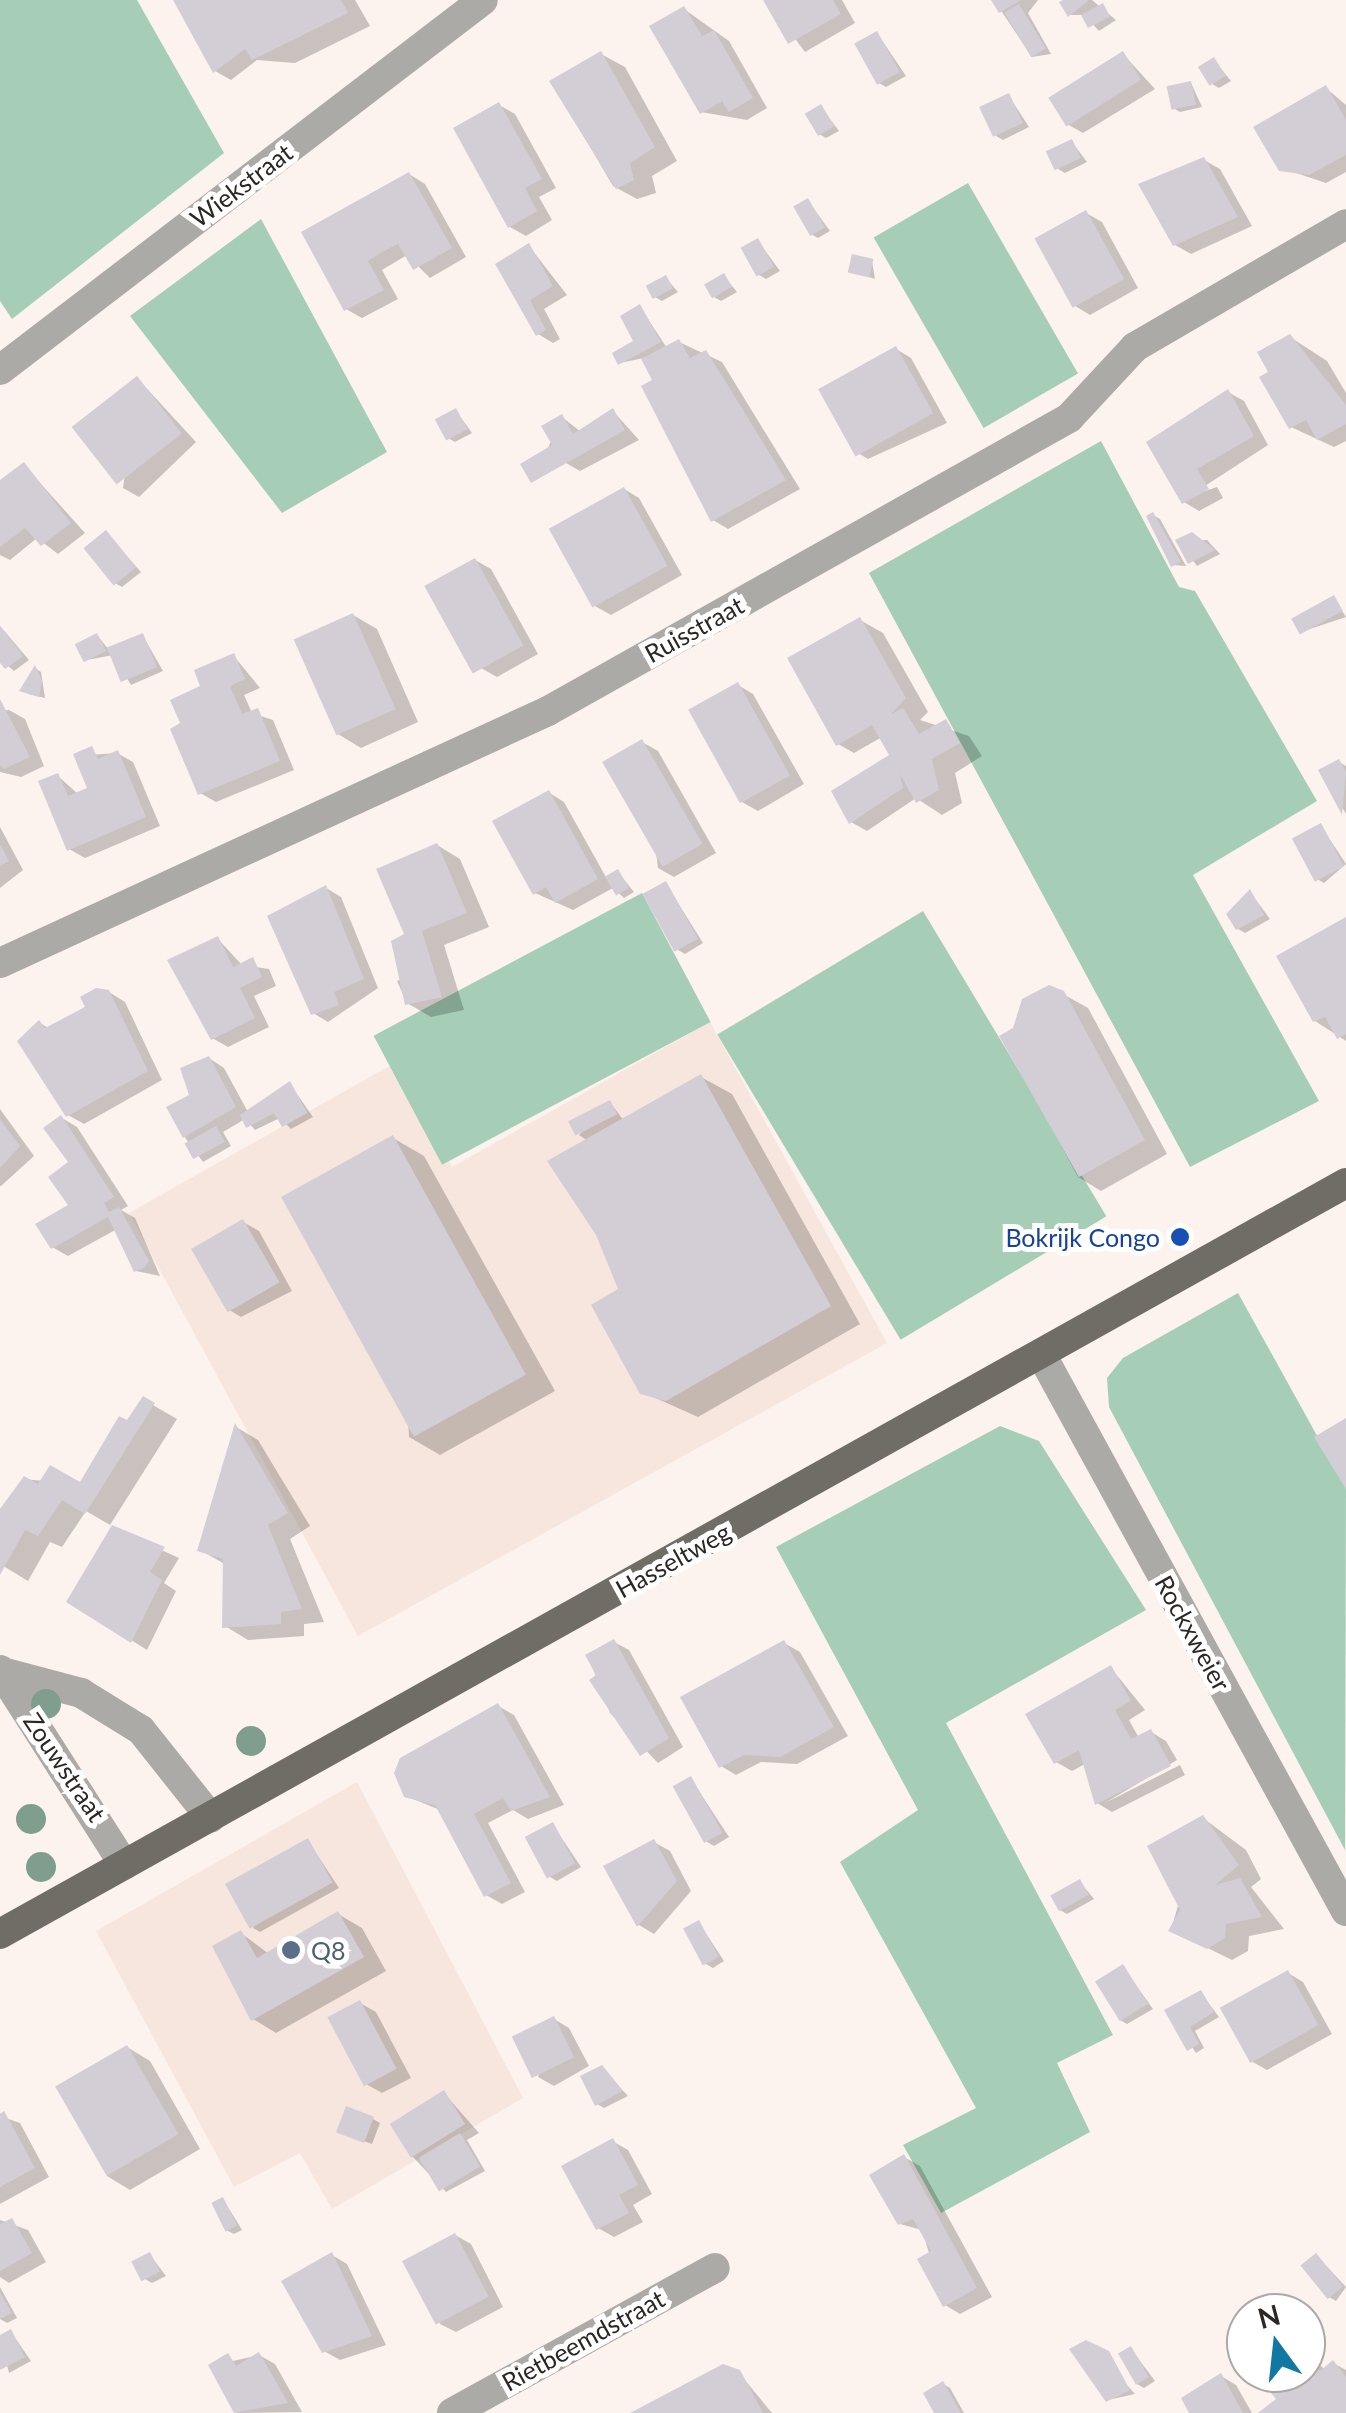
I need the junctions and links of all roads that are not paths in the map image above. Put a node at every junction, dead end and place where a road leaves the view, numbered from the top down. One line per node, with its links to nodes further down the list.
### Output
1 (483, 0): 3 (street, Wiekstraat)
2 (1346, 224): 4 (street, Ruisstraat)
3 (0, 370)
4 (0, 963)
5 (1346, 1184): 6 (main road, Hasseltweg)
6 (1041, 1354): 8 (main road, Hasseltweg); 10 (street, Rockxweier)
7 (1, 1671): 8 (street, Zouwstraat); 9 (street, Zouwstraat)
8 (211, 1818): 9 (main road, Hasseltweg)
9 (124, 1865): 11 (main road, Hasseltweg)
10 (1346, 1911)
11 (0, 1934)
12 (715, 2268): 13 (street, Rietbeemdstraat)
13 (452, 2413)

